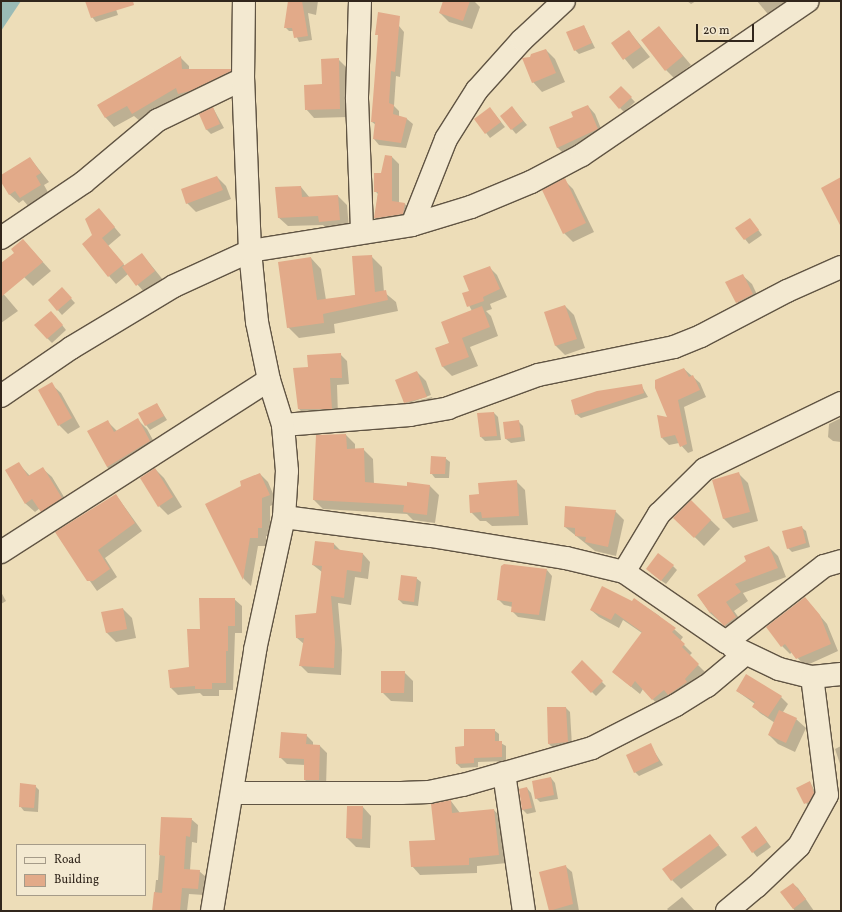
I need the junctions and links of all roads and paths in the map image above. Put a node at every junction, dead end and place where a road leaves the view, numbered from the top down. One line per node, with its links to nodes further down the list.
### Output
1 (244, 1): 5 (street)
2 (360, 1): 7 (street)
3 (564, 1): 6 (street)
4 (808, 1): 6 (street)
5 (243, 79): 8 (street); 9 (street)
6 (412, 225): 7 (street)
7 (362, 231): 9 (street)
8 (1, 238)
9 (250, 251): 11 (street); 12 (street)
10 (841, 267): 14 (street)
11 (269, 380): 14 (street); 16 (street)
12 (1, 396)
13 (841, 403): 18 (street)
14 (283, 425): 15 (street)
15 (284, 517): 18 (street); 24 (street)
16 (1, 552)
17 (841, 560): 19 (street)
18 (624, 572): 19 (street)
19 (726, 642): 20 (street)
20 (744, 654): 22 (street); 23 (street)
21 (841, 674): 22 (street)
22 (812, 677): 27 (street)
23 (504, 773): 24 (street); 26 (street)
24 (232, 792): 25 (street)
25 (212, 911)
26 (524, 911)
27 (727, 911)

